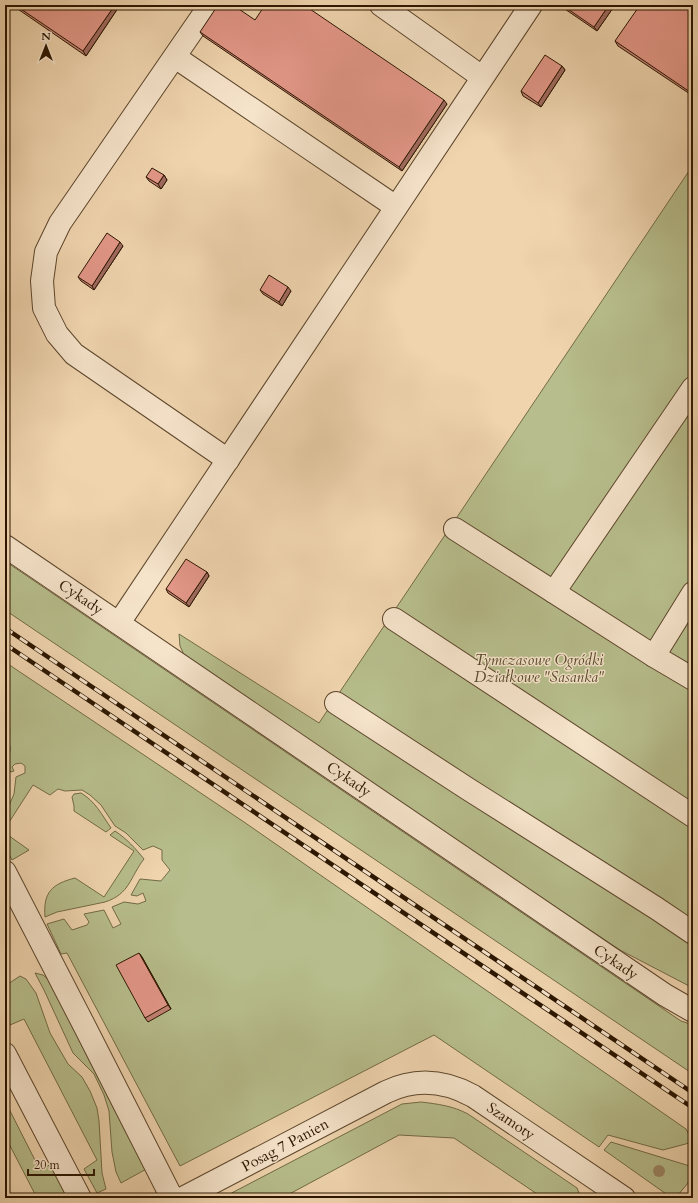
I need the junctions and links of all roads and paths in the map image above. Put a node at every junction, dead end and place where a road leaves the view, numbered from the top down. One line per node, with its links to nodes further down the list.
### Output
1 (210, 5): 4 (street)
2 (381, 5): 5 (street)
3 (531, 5): 5 (street)
4 (175, 57): 6 (street); 8 (street)
5 (482, 77): 6 (street)
6 (396, 207): 8 (street)
7 (693, 388): 11 (street)
8 (228, 460): 14 (street)
9 (455, 529): 11 (street)
10 (5, 546): 14 (street, Cykady)
11 (554, 592): 15 (street)
12 (693, 593): 15 (street)
13 (394, 619): 18 (street)
14 (119, 623): 21 (street, Cykady)
15 (654, 656): 16 (street)
16 (693, 679)
17 (336, 703): 20 (street)
18 (693, 816)
19 (5, 872): 25 (street)
20 (693, 933)
21 (693, 1011)
22 (5, 1054): 24 (street)
23 (386, 1092): 26 (street, Posag 7 Panien); 27 (street, Szamoty)
24 (80, 1198)
25 (172, 1198)
26 (183, 1198)
27 (624, 1198)

